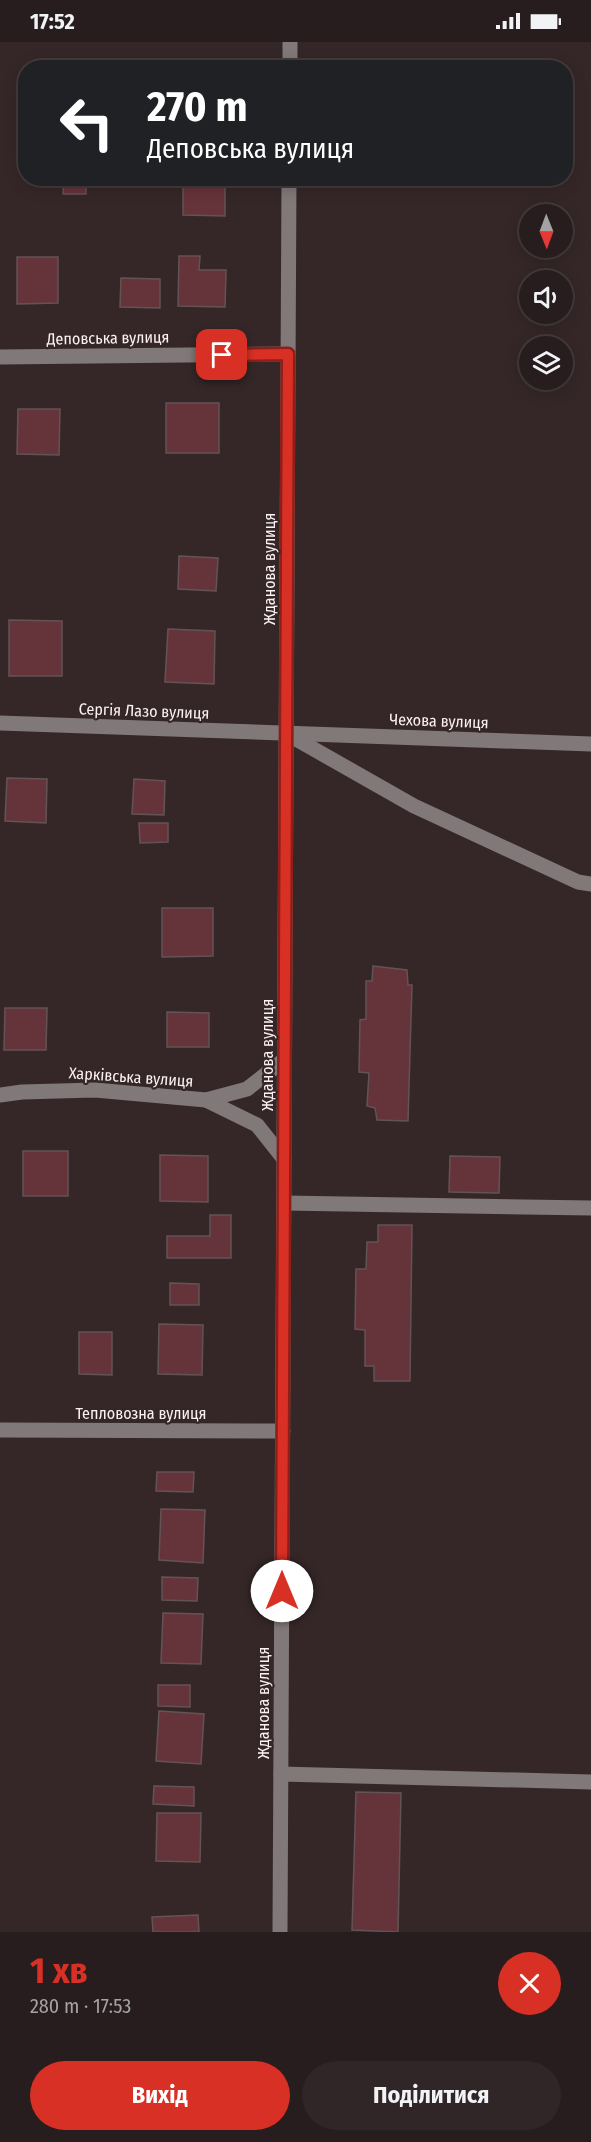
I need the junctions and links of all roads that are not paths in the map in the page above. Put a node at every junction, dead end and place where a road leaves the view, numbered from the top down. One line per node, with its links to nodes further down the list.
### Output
1 (290, 42): 2 (street)
2 (290, 60)
3 (289, 186): 4 (street, Жданова вулиця)
4 (288, 354): 5 (street, Деповська вулиця); 7 (street, Жданова вулиця)
5 (0, 357)
6 (0, 723): 7 (street, Сергія Лазо вулиця)
7 (286, 734): 8 (street, Чехова вулиця); 9 (street); 10 (street, Жданова вулиця)
8 (591, 744)
9 (591, 884)
10 (284, 1060): 12 (street, Харківська вулиця); 13 (street, Жданова вулиця)
11 (0, 1095): 12 (street, Харківська вулиця)
12 (206, 1101): 13 (street)
13 (284, 1159): 14 (street, Жданова вулиця)
14 (284, 1203): 15 (street); 17 (street, Жданова вулиця)
15 (591, 1208)
16 (0, 1430): 17 (street, Тепловозна вулиця)
17 (283, 1431): 18 (street, Жданова вулиця)
18 (281, 1774): 19 (street); 20 (street, Жданова вулиця)
19 (591, 1782)
20 (280, 1932)

